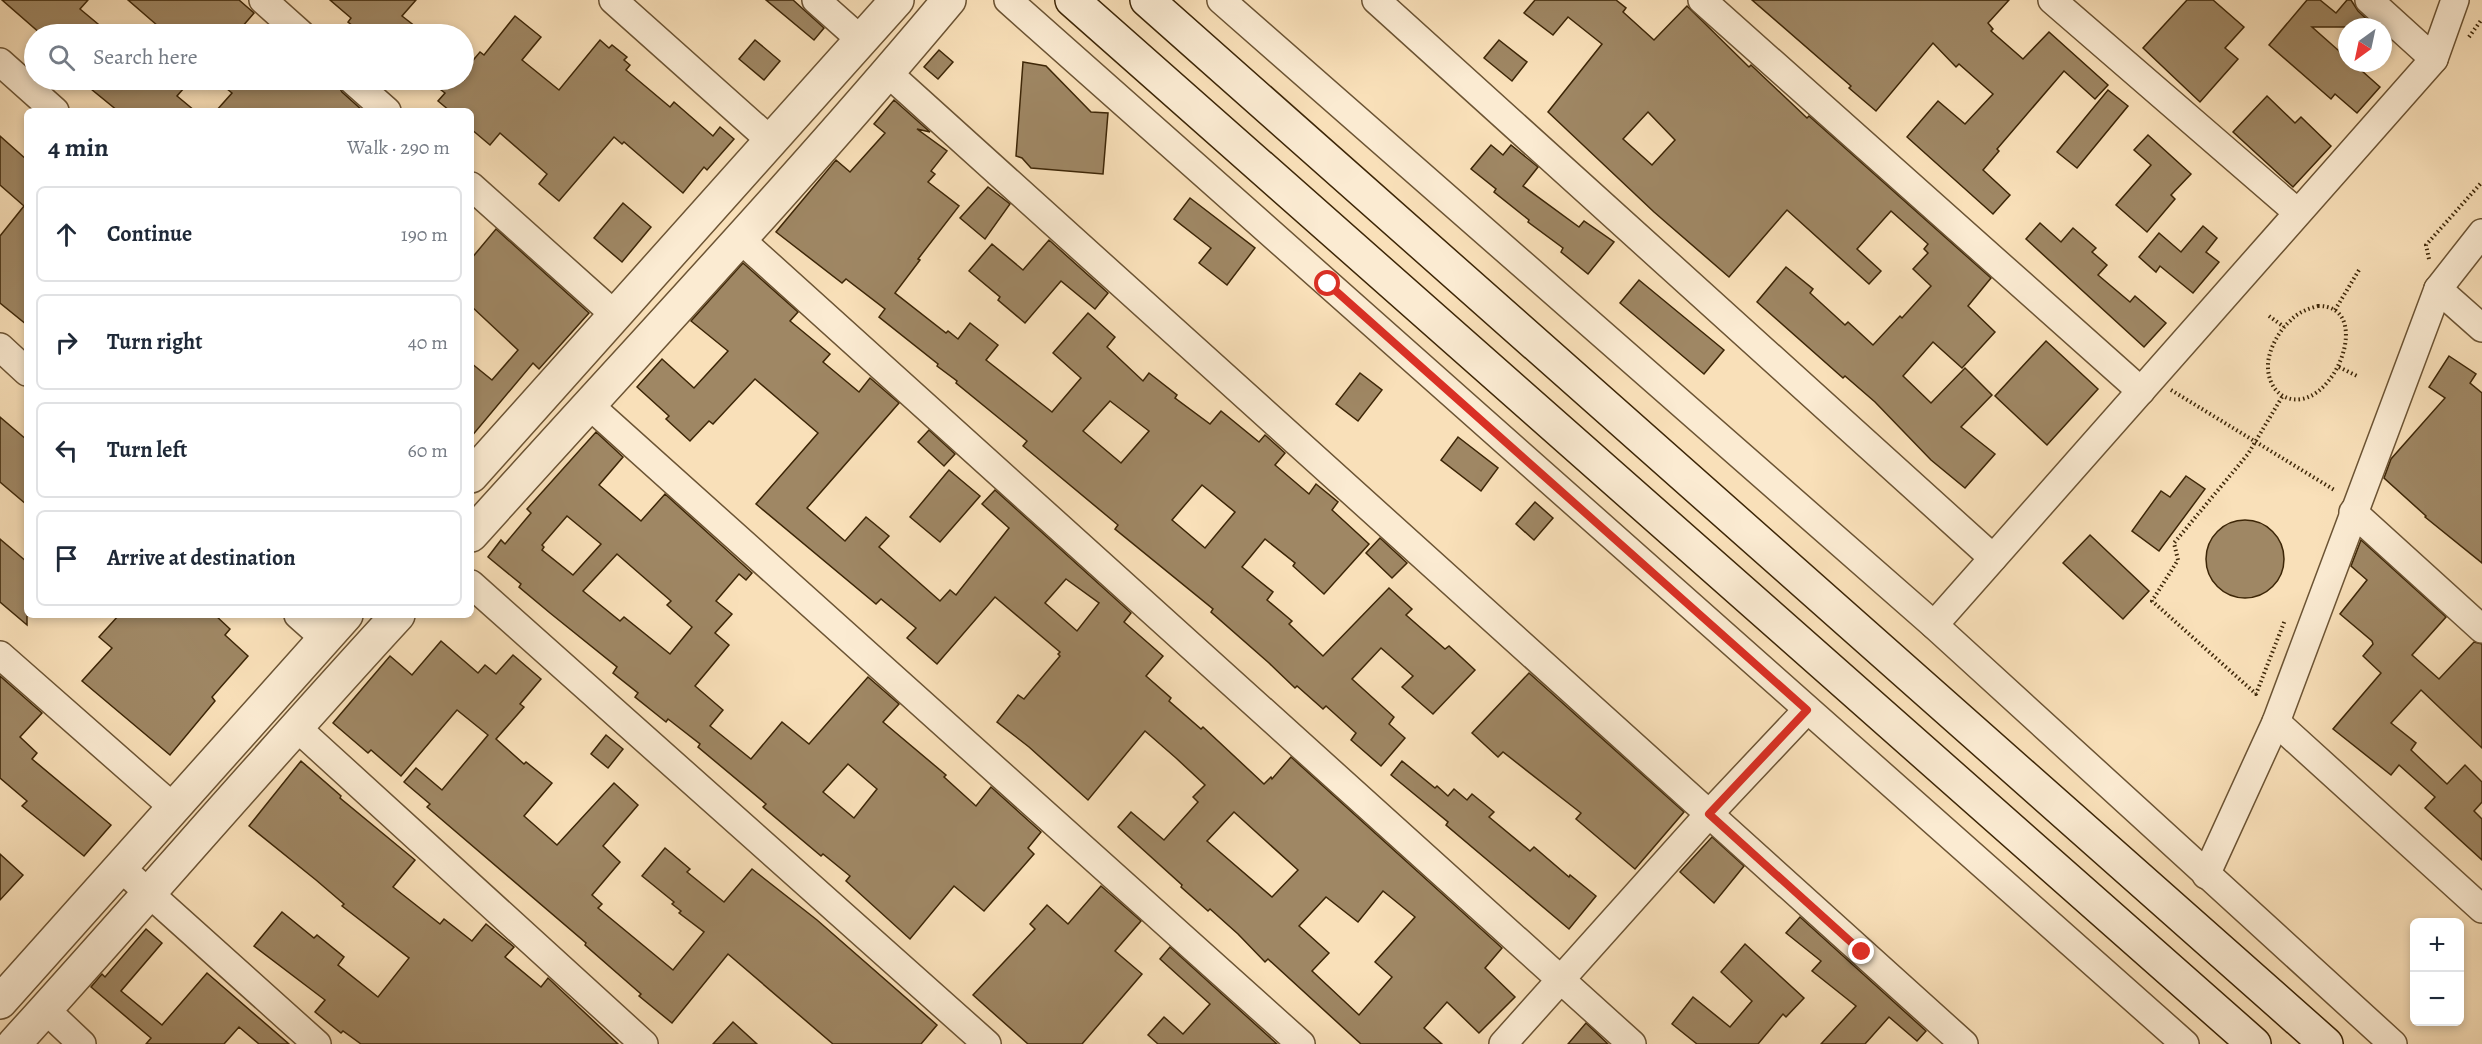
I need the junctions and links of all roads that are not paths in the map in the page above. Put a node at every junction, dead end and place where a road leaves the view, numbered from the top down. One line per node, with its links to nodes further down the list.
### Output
1 (263, 0): 15 (street)
2 (613, 0): 25 (street)
3 (816, 0): 16 (street)
4 (897, 0): 16 (main road)
5 (949, 0): 19 (main road)
6 (1008, 0): 49 (street)
7 (1072, 0): 71 (main road)
8 (1147, 0): 72 (main road)
9 (1221, 0): 45 (street)
10 (1376, 0): 40 (street)
11 (1702, 0): 35 (street)
12 (2052, 0): 27 (street)
13 (2369, 0): 17 (street)
14 (2455, 0): 17 (street)
15 (291, 24)
16 (861, 40): 25 (main road)
17 (2434, 59): 27 (street)
18 (0, 62): 20 (street)
19 (888, 73): 29 (main road); 53 (street)
20 (24, 83)
21 (31, 90): 23 (street)
22 (363, 90): 24 (street)
23 (52, 108)
24 (384, 108)
25 (771, 141): 31 (main road)
26 (474, 189): 31 (street)
27 (2297, 212): 35 (street)
28 (2482, 233): 30 (street)
29 (740, 239): 36 (main road); 58 (street)
30 (2438, 289): 32 (street); 38 (street)
31 (615, 315): 37 (main road)
32 (2482, 328)
33 (0, 347): 34 (street)
34 (24, 369)
35 (2152, 388): 40 (street)
36 (588, 404): 39 (main road); 66 (street)
37 (474, 473)
38 (2345, 502): 46 (street); 50 (street)
39 (474, 531)
40 (1993, 558): 45 (street)
41 (474, 587): 65 (street)
42 (301, 618): 47 (street)
43 (343, 618): 47 (main road)
44 (395, 618): 51 (main road)
45 (1934, 625): 55 (street)
46 (2482, 629)
47 (325, 639): 52 (main road)
48 (0, 655): 52 (street)
49 (1807, 710): 53 (street); 70 (street)
50 (2276, 722): 55 (street); 57 (street)
51 (295, 726): 56 (main road); 64 (street)
52 (174, 808): 54 (main road)
53 (1709, 814): 58 (street); 69 (street)
54 (121, 868): 56 (street); 59 (main road)
55 (2206, 875): 73 (street)
56 (149, 894): 60 (main road); 63 (street)
57 (2482, 909)
58 (1560, 980): 67 (street); 68 (street)
59 (0, 1002)
60 (45, 1010): 61 (main road); 62 (street)
61 (14, 1044)
62 (82, 1044)
63 (317, 1044)
64 (644, 1044)
65 (987, 1044)
66 (1301, 1044)
67 (1503, 1044)
68 (1632, 1044)
69 (1964, 1044)
70 (2185, 1044)
71 (2254, 1044)
72 (2325, 1044)
73 (2392, 1044)

